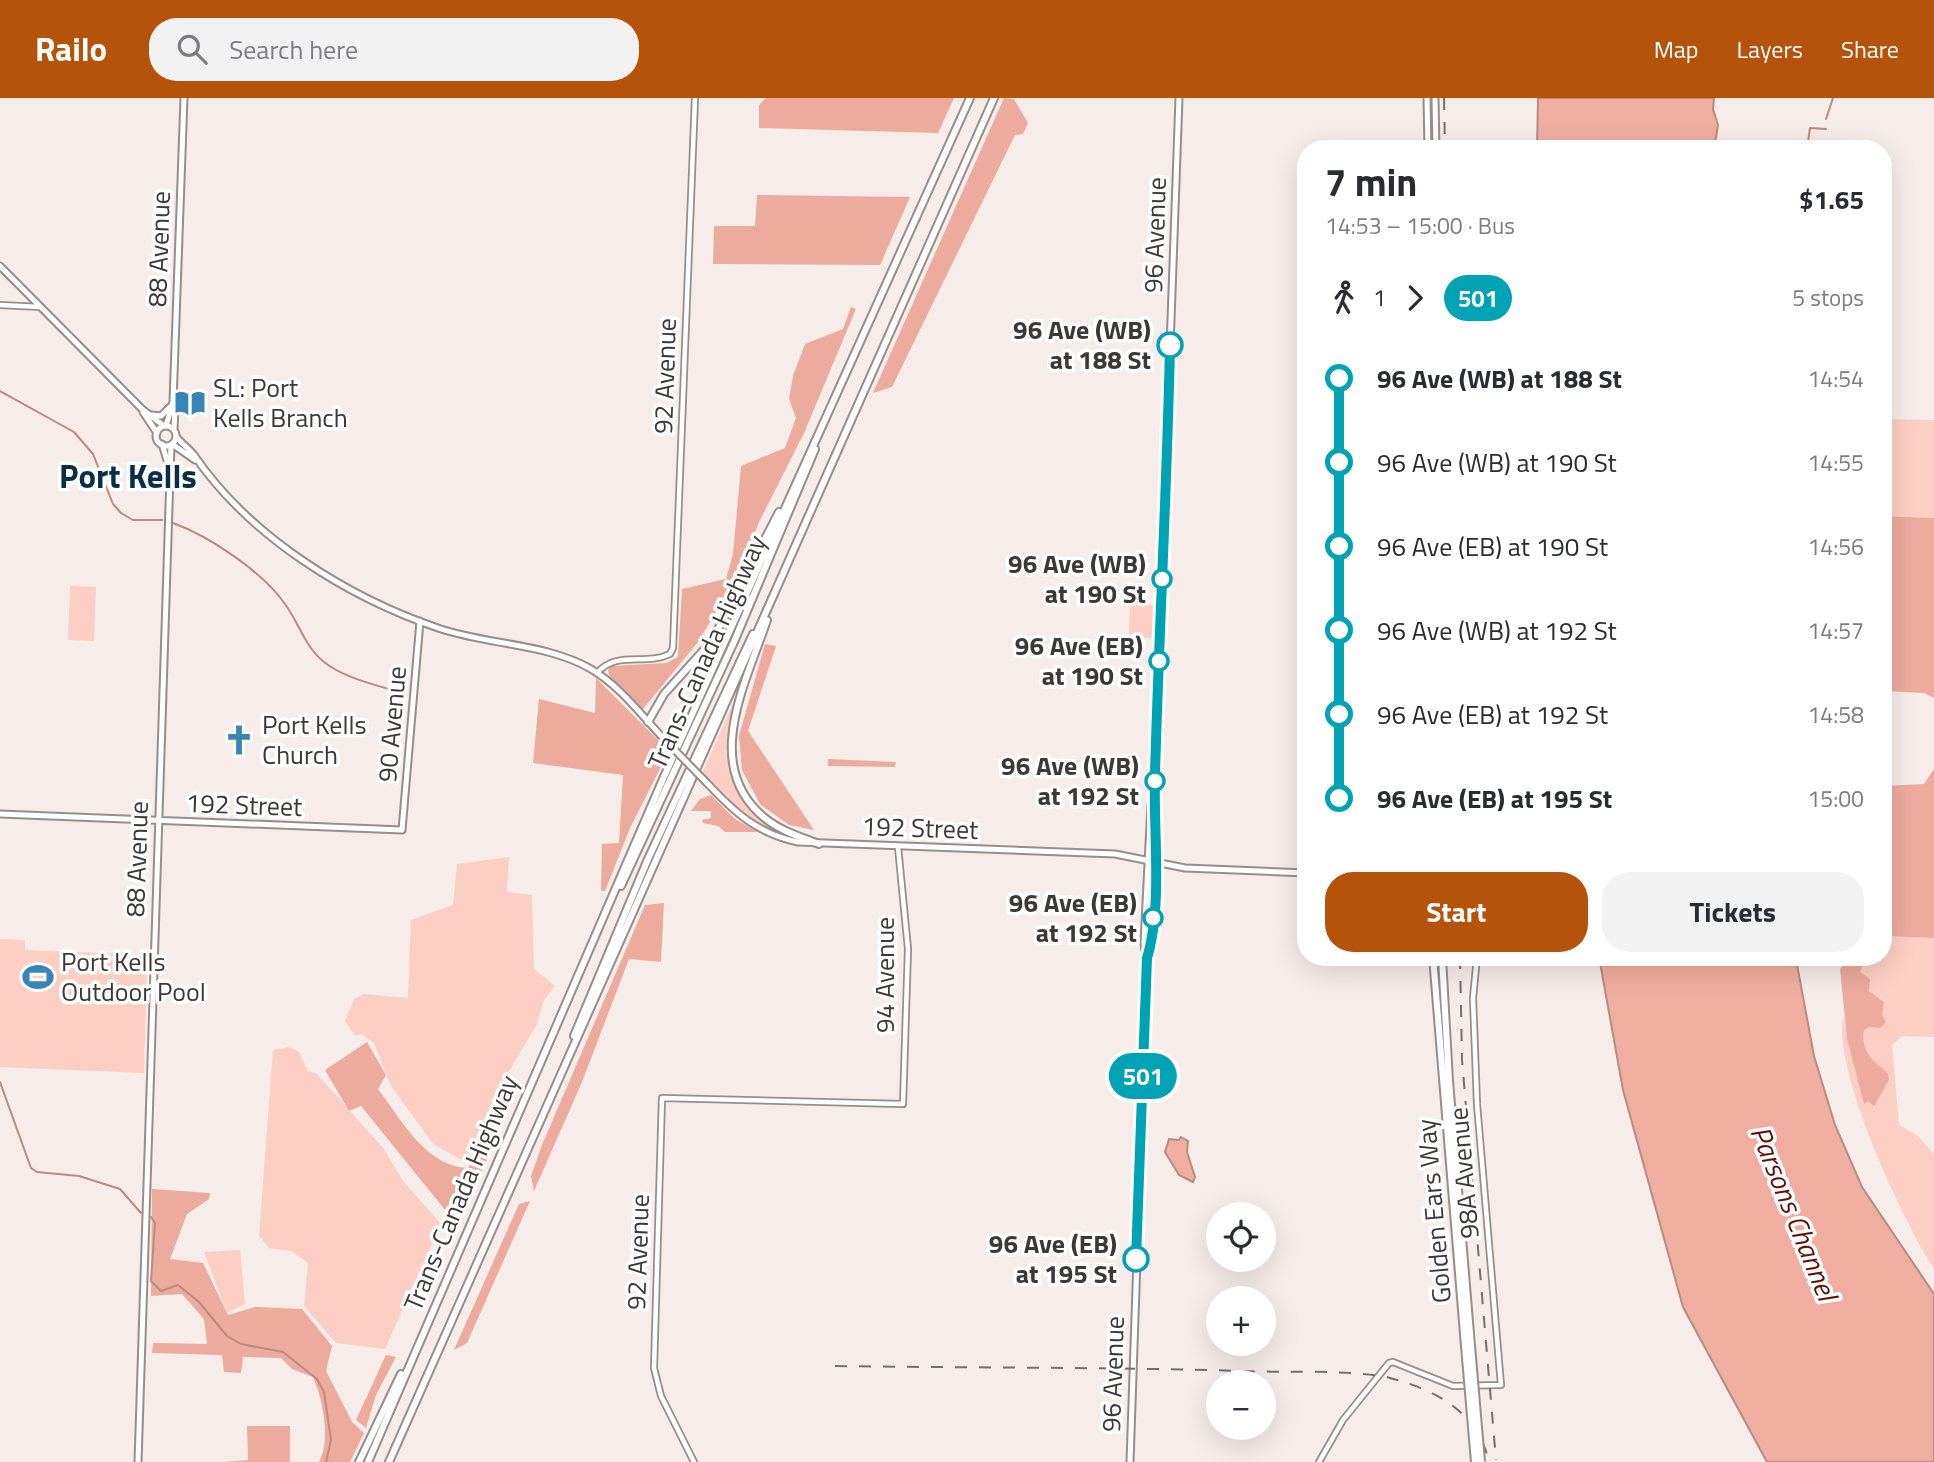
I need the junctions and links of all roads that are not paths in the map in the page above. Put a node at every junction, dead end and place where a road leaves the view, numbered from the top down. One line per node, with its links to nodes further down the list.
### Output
1 (184, 98): 14 (main road, 88 Avenue)
2 (695, 98): 28 (street, 92 Avenue)
3 (970, 98): 13 (highway, Trans-Canada Highway)
4 (994, 98): 26 (highway, Trans-Canada Highway)
5 (1179, 98): 35 (main road, 96 Avenue)
6 (1427, 98): 8 (main road)
7 (1435, 98): 9 (main road)
8 (1428, 140)
9 (1436, 140)
10 (0, 266): 12 (main road)
11 (0, 305): 12 (street)
12 (41, 307): 15 (main road)
13 (845, 375): 25 (highway, Trans-Canada Highway); 37 (highway, Trans-Canada Highway)
14 (172, 403): 16 (main road); 17 (main road, 88 Avenue); 18 (main road, 88 Avenue)
15 (142, 409): 16 (main road); 19 (main road, 88 Avenue)
16 (151, 415): 17 (main road)
17 (165, 426): 18 (main road); 19 (main road)
18 (175, 433): 21 (main road); 23 (main road)
19 (157, 435): 20 (main road, 88 Avenue)
20 (161, 444): 21 (main road); 24 (main road, 88 Avenue)
21 (171, 444): 22 (main road); 24 (main road, 88 Avenue)
22 (185, 452): 23 (main road); 24 (main road)
23 (197, 461): 27 (main road, 192 Street)
24 (170, 464): 31 (main road, 88 Avenue)
25 (789, 496): 29 (highway); 37 (highway, Trans-Canada Highway)
26 (779, 583): 33 (highway); 48 (highway, Trans-Canada Highway)
27 (421, 621): 28 (main road, 192 Street); 32 (main road, 90 Avenue)
28 (597, 673): 29 (main road, 192 Street)
29 (648, 722): 33 (main road, 192 Street, bridge)
30 (0, 814): 31 (main road, 192 Street)
31 (157, 821): 32 (main road, 192 Street); 45 (main road, 88 Avenue)
32 (402, 830)
33 (819, 844): 34 (main road, 192 Street)
34 (898, 847): 35 (main road, 192 Street); 41 (street, 94 Avenue)
35 (1152, 860): 36 (main road, 192 Street); 44 (main road, 96 Avenue)
36 (1297, 873)
37 (593, 941): 42 (highway, Trans-Canada Highway)
38 (1434, 966): 43 (highway, Golden Ears Way)
39 (1442, 966): 43 (highway, Golden Ears Way)
40 (1476, 966): 50 (street, 98A Avenue)
41 (662, 1098): 49 (street, 92 Avenue)
42 (421, 1335): 46 (highway); 47 (highway, Trans-Canada Highway)
43 (1468, 1346): 51 (highway, Golden Ears Way, bridge); 52 (highway, Golden Ears Way, bridge)
44 (1130, 1460)
45 (138, 1462)
46 (359, 1462)
47 (368, 1462)
48 (389, 1462)
49 (694, 1462)
50 (1320, 1462)
51 (1475, 1462)
52 (1481, 1462)

